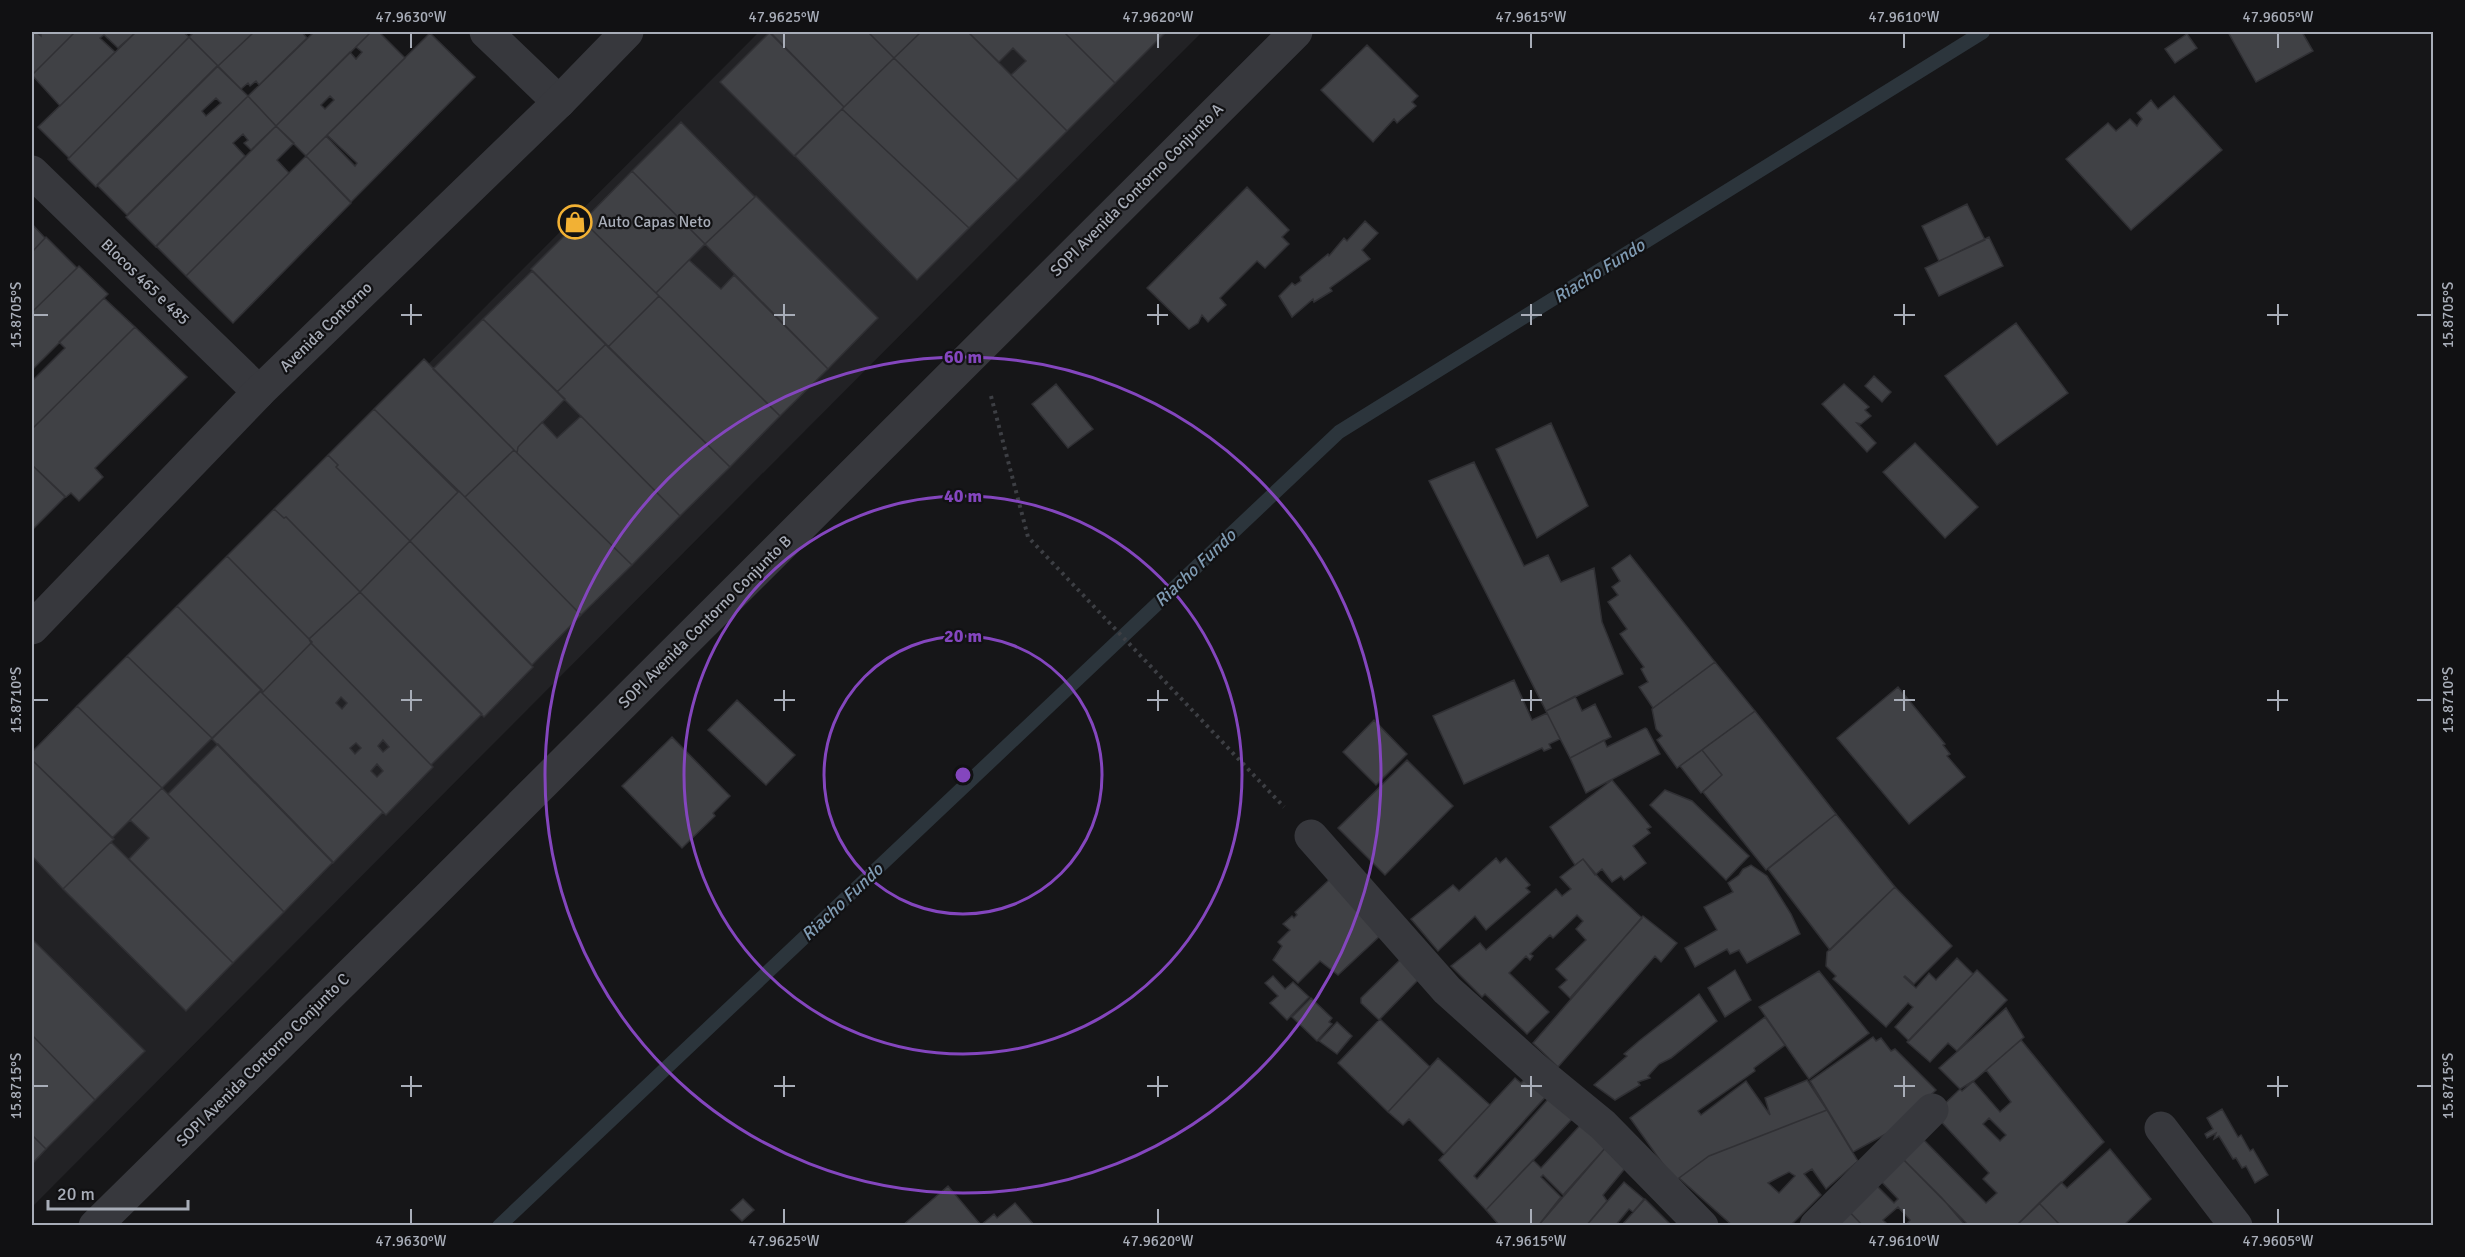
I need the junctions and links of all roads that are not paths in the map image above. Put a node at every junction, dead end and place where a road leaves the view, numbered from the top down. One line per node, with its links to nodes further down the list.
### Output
1 (486, 32): 4 (street)
2 (627, 32): 4 (street, Avenida Contorno)
3 (1296, 32): 6 (street, SOPI Avenida Contorno Conjunto A)
4 (559, 102): 7 (street, Avenida Contorno)
5 (32, 172): 7 (street, Blocos 465 e 485)
6 (979, 349): 10 (street, SOPI Avenida Contorno Conjunto B)
7 (259, 392): 8 (street, Avenida Contorno)
8 (32, 628)
9 (1311, 836): 14 (street)
10 (431, 895): 13 (street, SOPI Avenida Contorno Conjunto C)
11 (1932, 1110): 15 (street)
12 (2161, 1128): 16 (street)
13 (95, 1226)
14 (1702, 1226)
15 (1816, 1226)
16 (2236, 1226)

